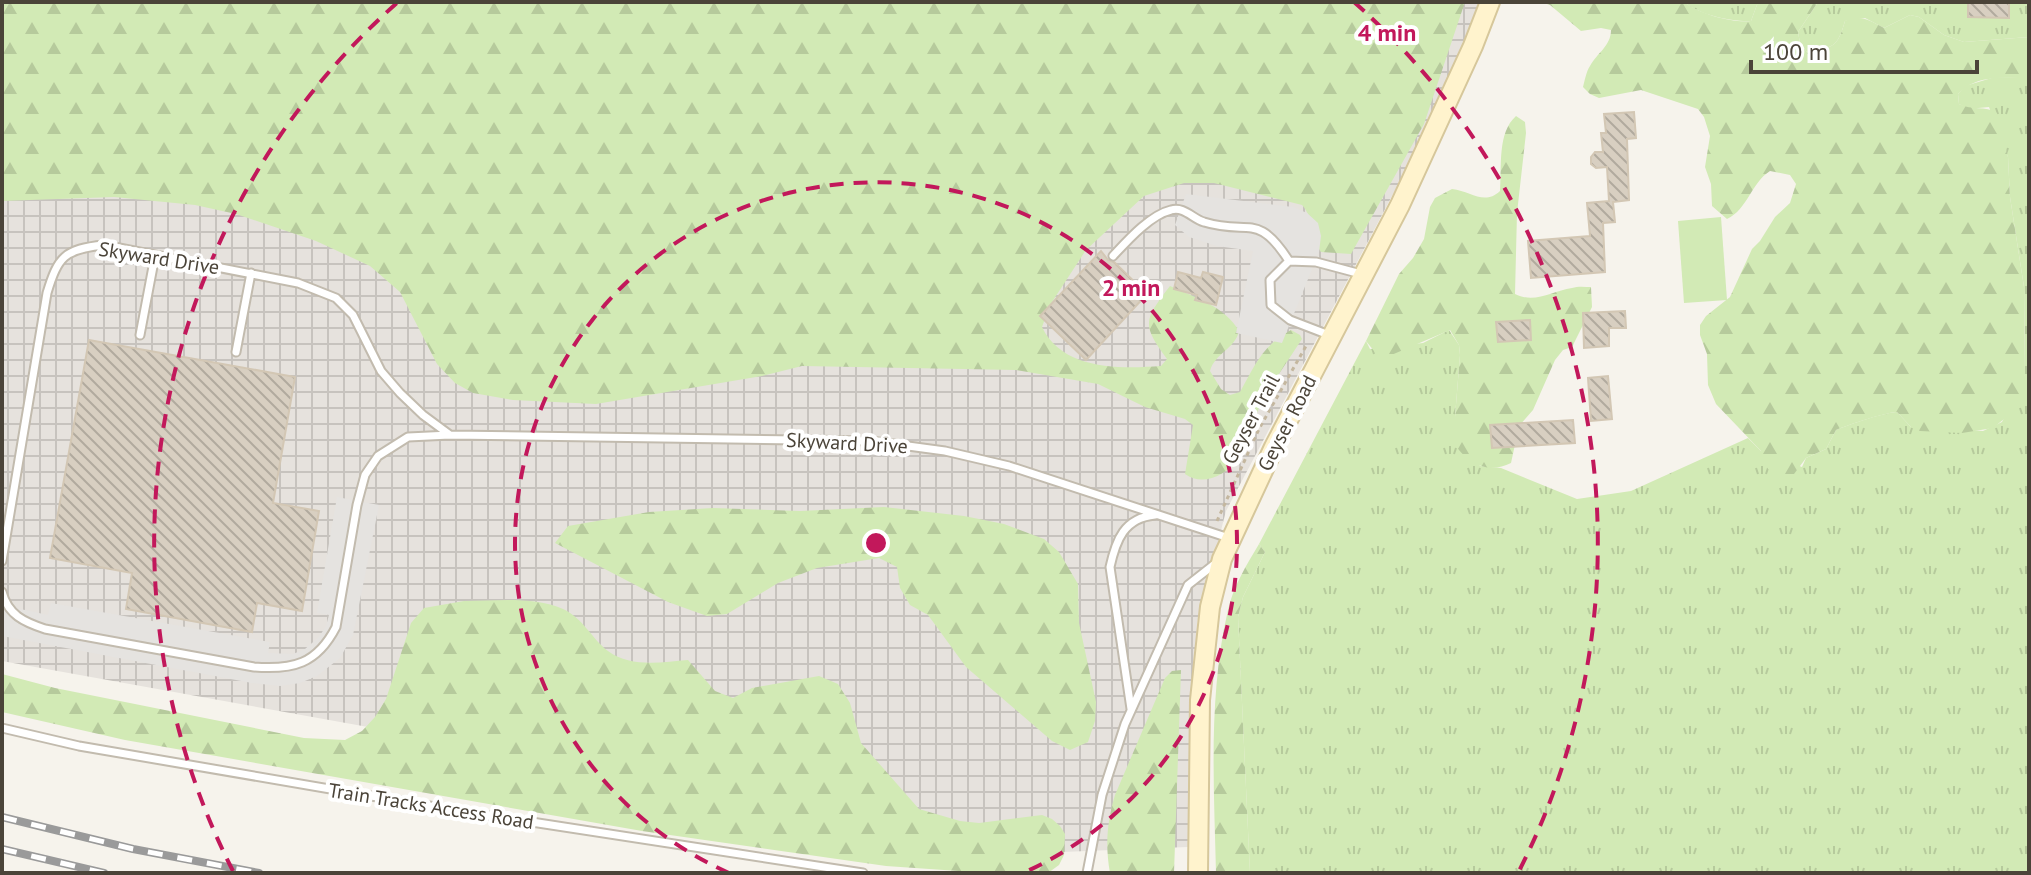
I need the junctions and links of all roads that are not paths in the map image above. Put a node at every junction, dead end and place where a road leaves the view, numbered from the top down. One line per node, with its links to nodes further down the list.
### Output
1 (1490, 2): 6 (street, Geyser Road)
2 (155, 256): 5 (lane, Skyward Drive); 7 (lane); 14 (lane, Skyward Drive)
3 (1113, 256): 4 (lane)
4 (1289, 261): 6 (lane); 8 (lane)
5 (251, 273): 9 (lane); 10 (lane, Skyward Drive)
6 (1363, 275): 8 (street, Geyser Road)
7 (140, 335)
8 (1331, 336): 12 (street, Geyser Road)
9 (236, 352)
10 (450, 435): 11 (lane, Skyward Drive); 15 (lane, Skyward Drive)
11 (1159, 515): 12 (lane, Skyward Drive); 16 (lane)
12 (1231, 539): 13 (street, Geyser Road)
13 (1222, 559): 16 (lane); 20 (street, Geyser Road)
14 (2, 561)
15 (2, 592)
16 (1131, 712): 19 (lane)
17 (2, 728): 18 (lane, Train Tracks Access Road)
18 (863, 873)
19 (1087, 873)
20 (1198, 873)

